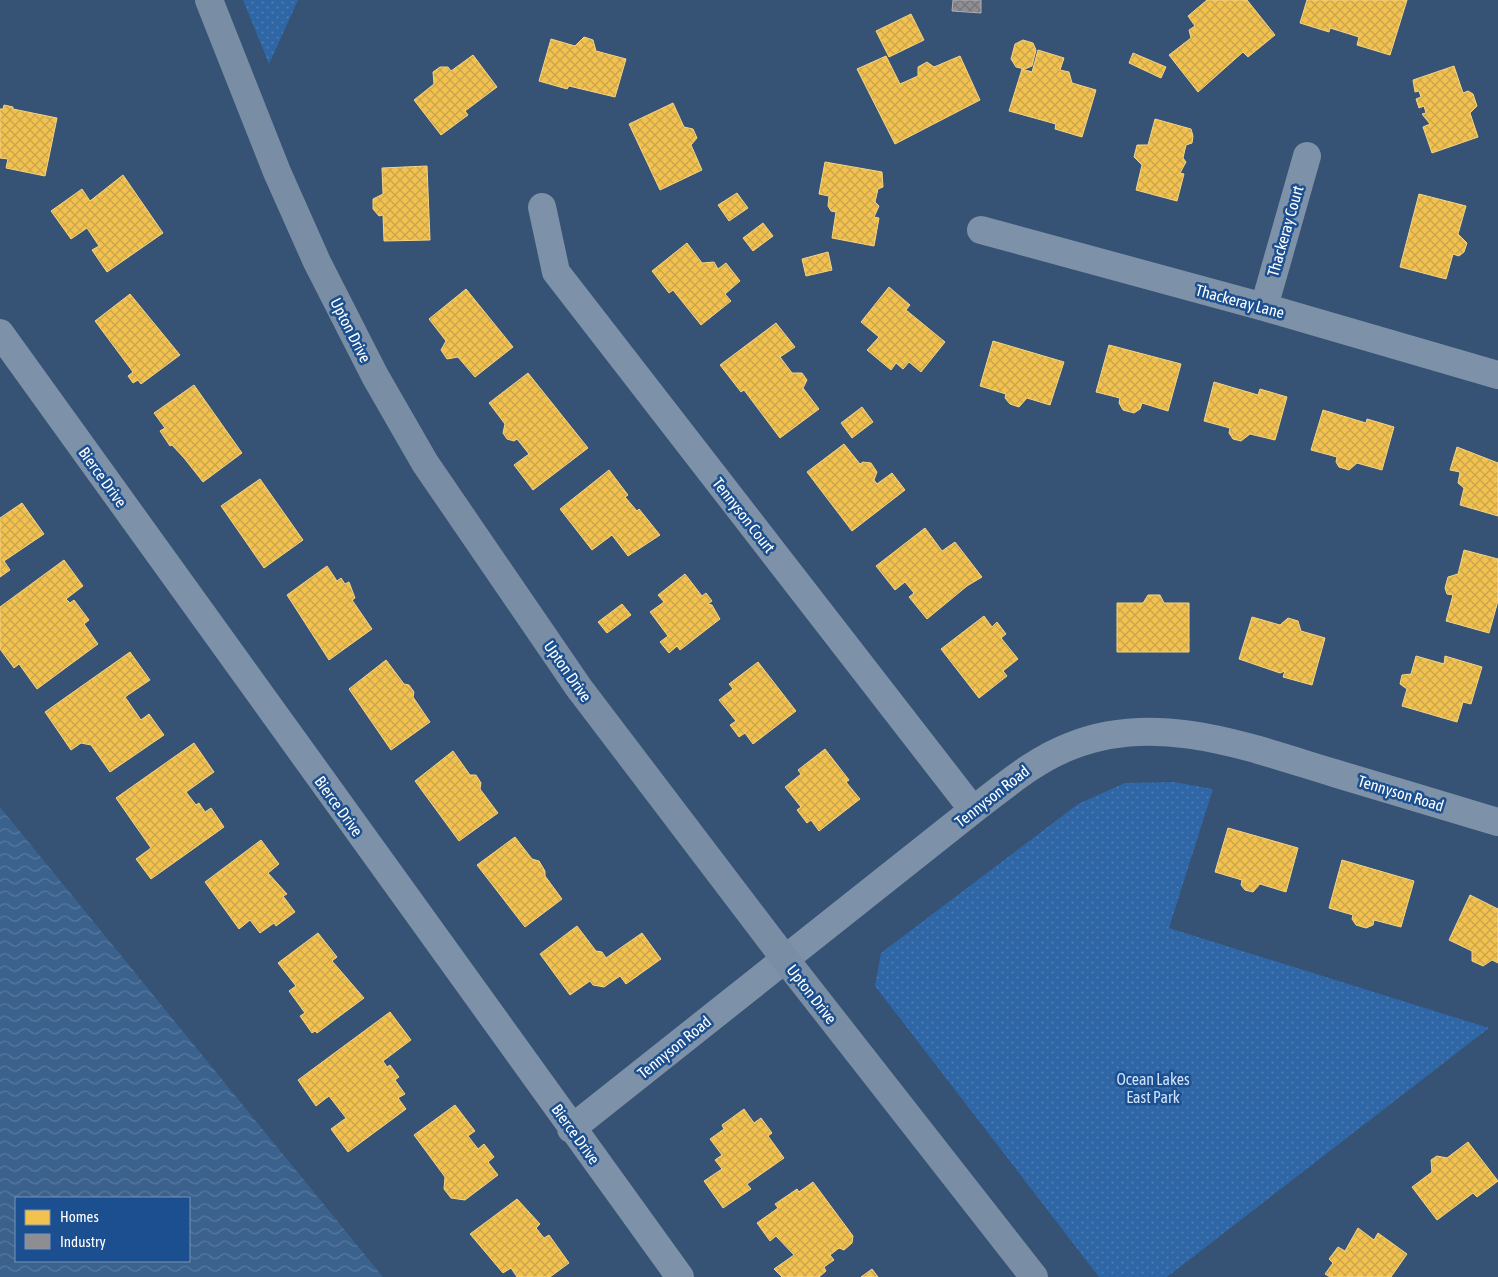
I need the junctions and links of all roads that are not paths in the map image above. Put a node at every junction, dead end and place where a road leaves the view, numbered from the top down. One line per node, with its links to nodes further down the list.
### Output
1 (209, 0): 10 (main road, Upton Drive)
2 (1307, 156): 5 (street, Thackeray Court)
3 (542, 207): 8 (street, Tennyson Court)
4 (981, 230): 5 (street, Thackeray Lane)
5 (1264, 307): 7 (street, Thackeray Lane)
6 (0, 333): 11 (street, Bierce Drive)
7 (1498, 375)
8 (973, 810): 9 (street, Tennyson Road); 10 (street, Tennyson Road)
9 (1498, 822)
10 (785, 959): 11 (street, Tennyson Road); 13 (main road, Upton Drive)
11 (571, 1129): 12 (street, Bierce Drive)
12 (680, 1277)
13 (1034, 1277)

